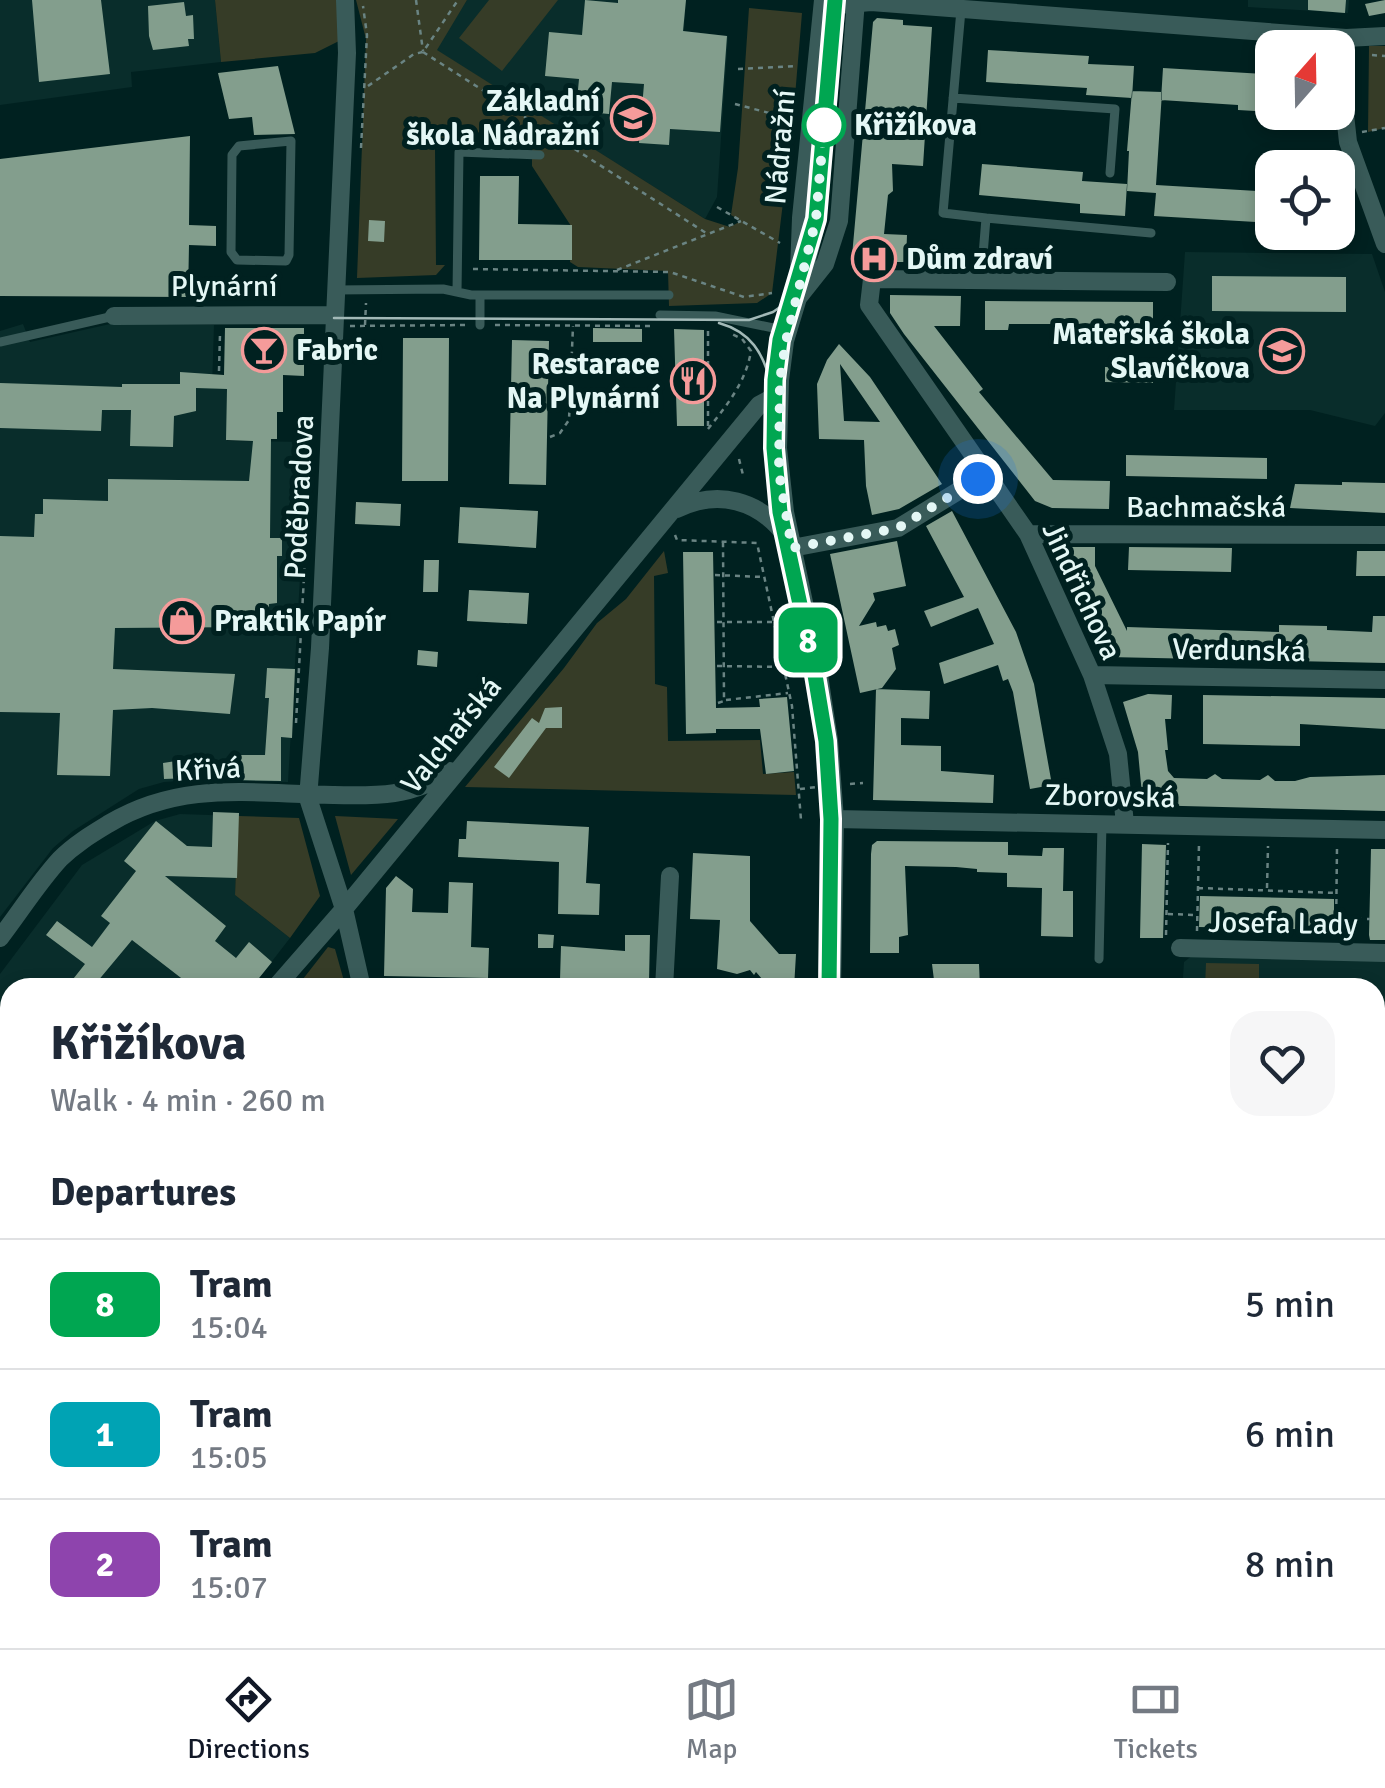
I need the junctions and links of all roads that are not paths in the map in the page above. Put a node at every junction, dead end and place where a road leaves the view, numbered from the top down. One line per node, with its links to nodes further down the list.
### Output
1 (345, 0): 17 (street, Poděbradova)
2 (842, 2): 3 (street); 21 (street, Nádražní); 21 (street, Nádražní)
3 (961, 9): 4 (street); 7 (lane)
4 (1255, 31)
5 (1385, 36): 6 (street)
6 (1355, 38)
7 (953, 98): 10 (lane); 11 (lane)
8 (1346, 130): 13 (street)
9 (540, 155): 18 (lane)
10 (1110, 173)
11 (986, 218): 12 (lane); 15 (lane)
12 (1151, 233)
13 (1385, 244)
14 (236, 260): 14 (lane)
15 (981, 280): 16 (street); 29 (street, Jindřichova)
16 (1167, 282)
17 (335, 290): 18 (lane); 24 (street, Poděbradova)
18 (457, 292): 19 (lane)
19 (480, 295): 20 (lane); 25 (lane)
20 (669, 295)
21 (798, 298): 26 (street, Nádražní)
22 (660, 315): 26 (lane)
23 (114, 316): 24 (street, Plynární); 27 (lane)
24 (334, 320): 37 (street, Poděbradova)
25 (480, 325)
26 (788, 331): 28 (street, Nádražní)
27 (0, 342)
28 (779, 394): 30 (street, Valchařská); 33 (street, Nádražní)
29 (986, 474): 31 (street, Jindřichova); 33 (street)
30 (668, 515): 33 (street); 36 (street, Valchařská)
31 (1028, 534): 32 (street, Bachmačská); 34 (street, Jindřichova)
32 (1385, 535)
33 (792, 548): 38 (street, Nádražní)
34 (1092, 675): 35 (street, Verdunská); 40 (street, Jindřichova)
35 (1385, 680)
36 (466, 759): 37 (street, Křivá); 43 (street, Valchařská)
37 (308, 795): 43 (street, Poděbradova); 44 (street, Křivá)
38 (834, 819): 39 (street, Zborovská); 51 (street, Nádražní)
39 (1102, 823): 40 (street, Zborovská); 47 (lane)
40 (1124, 824): 41 (street, Zborovská)
41 (1385, 830)
42 (670, 876): 50 (street)
43 (344, 909): 48 (street, Valchařská); 49 (street, Poděbradova)
44 (0, 938)
45 (1181, 944): 46 (street, Josefa Lady)
46 (1385, 953)
47 (1099, 959)
48 (283, 978)
49 (360, 978)
50 (665, 978)
51 (832, 978)

